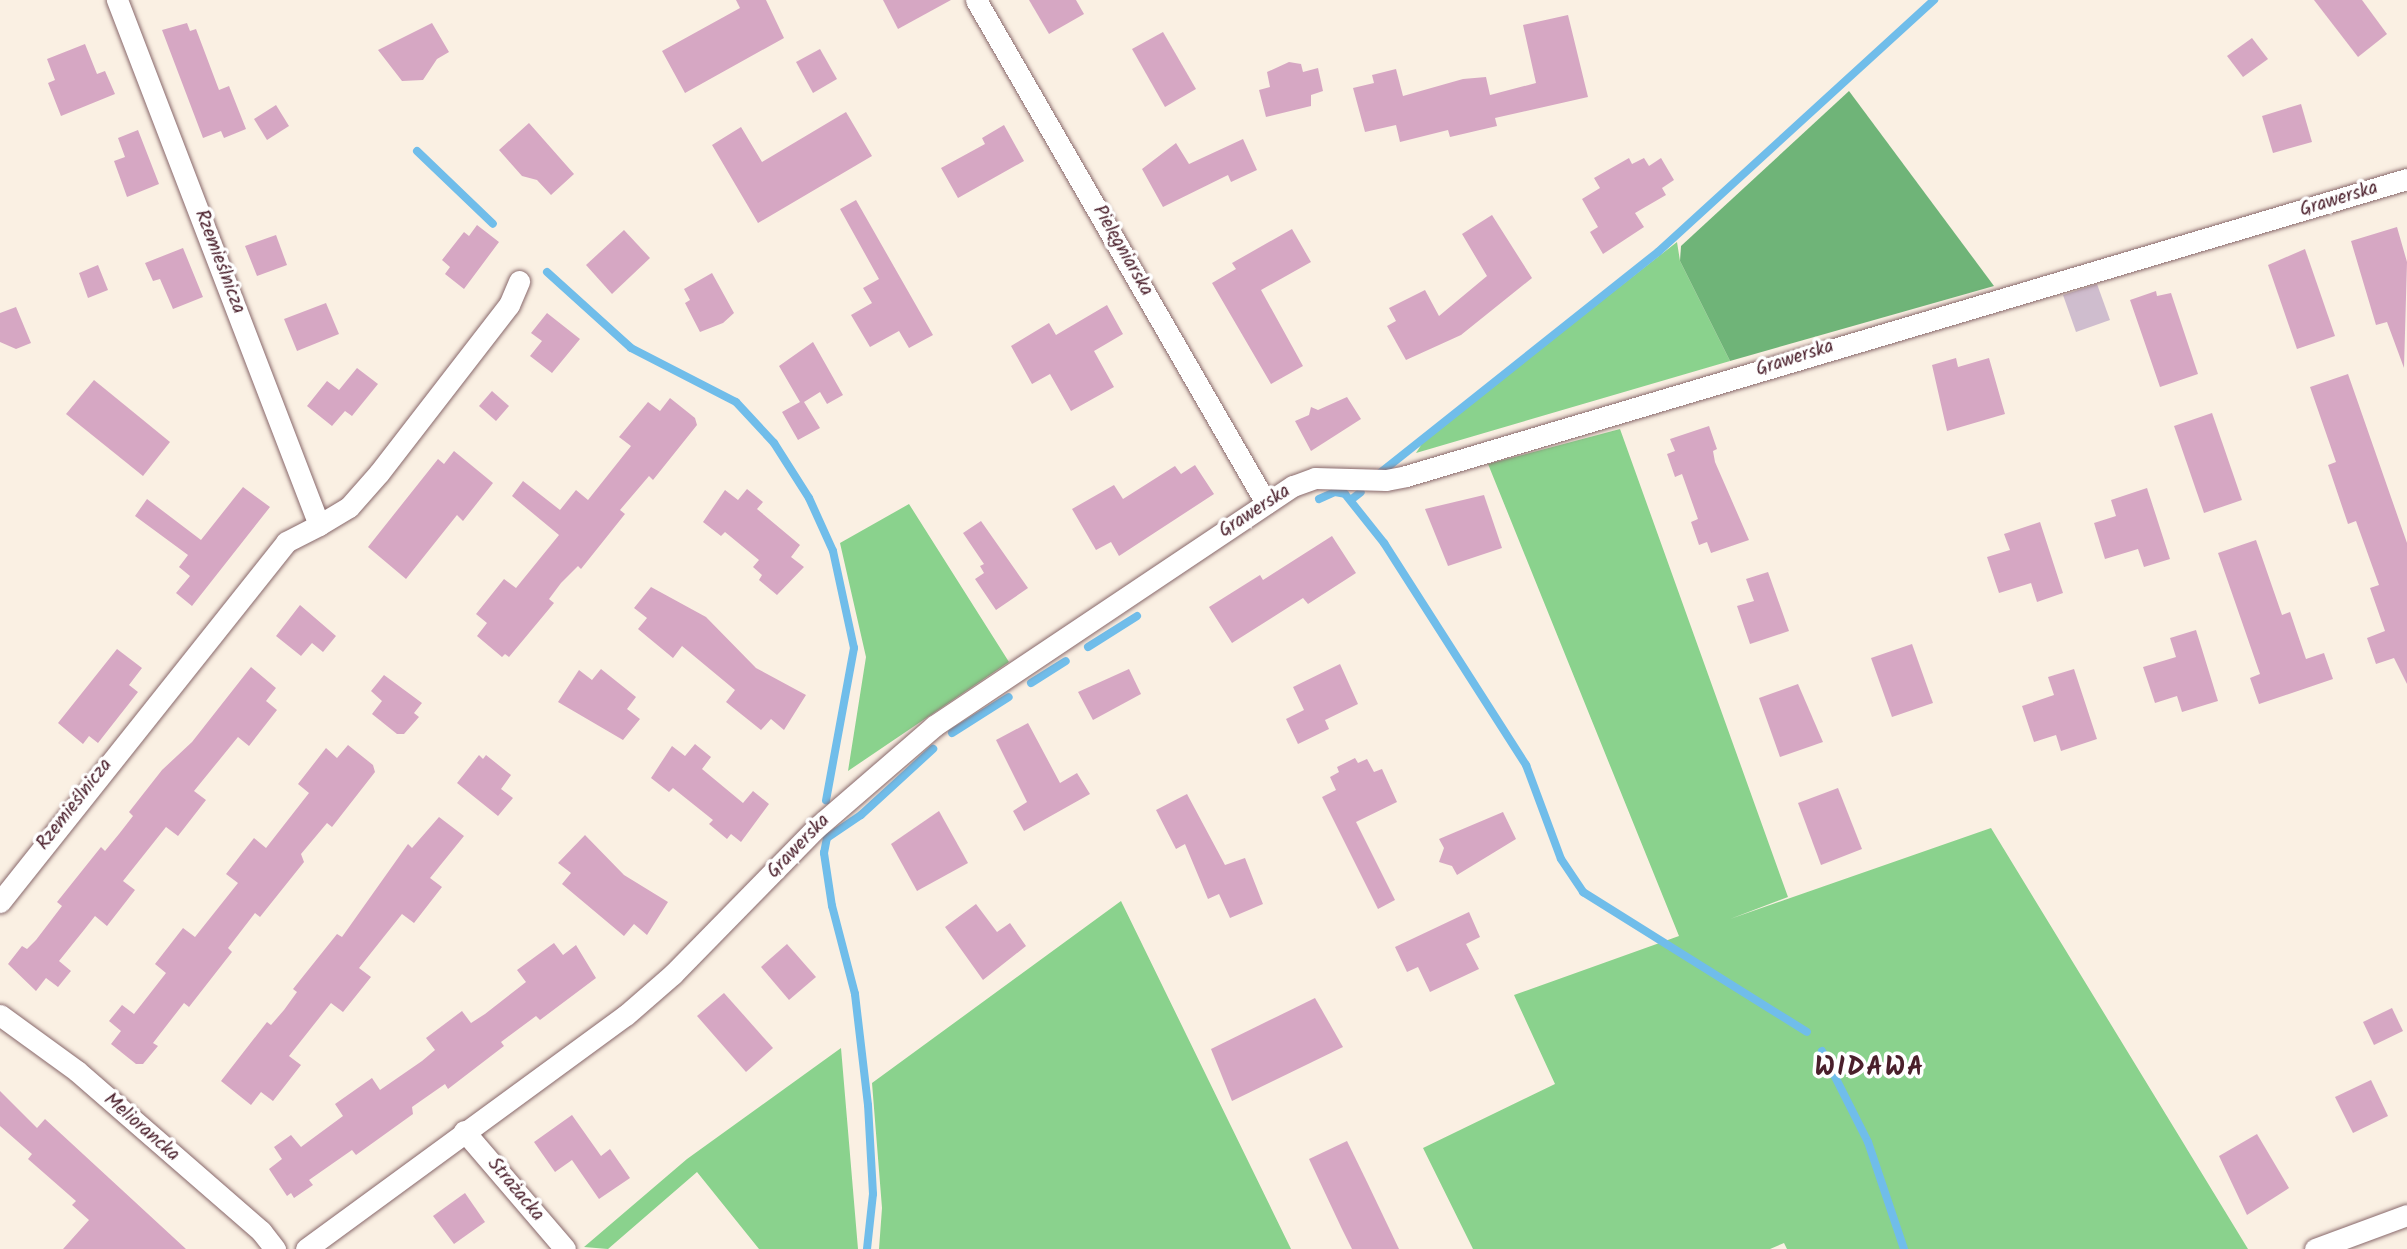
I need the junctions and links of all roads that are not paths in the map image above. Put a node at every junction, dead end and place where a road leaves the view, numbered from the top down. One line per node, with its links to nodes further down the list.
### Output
1 (117, 0): 6 (street, Rzemieślnicza)
2 (976, 0): 5 (street, Pielęgniarska)
3 (2407, 179): 5 (street, Grawerska)
4 (519, 281): 6 (street, Rzemieślnicza)
5 (1266, 503): 9 (street, Grawerska)
6 (319, 524): 7 (street, Rzemieślnicza)
7 (0, 902)
8 (0, 1015): 11 (street, Meliorancka)
9 (464, 1131): 12 (street, Grawerska); 13 (street, Strażacka)
10 (2407, 1215): 14 (street)
11 (275, 1249)
12 (306, 1249)
13 (565, 1249)
14 (2315, 1249)

